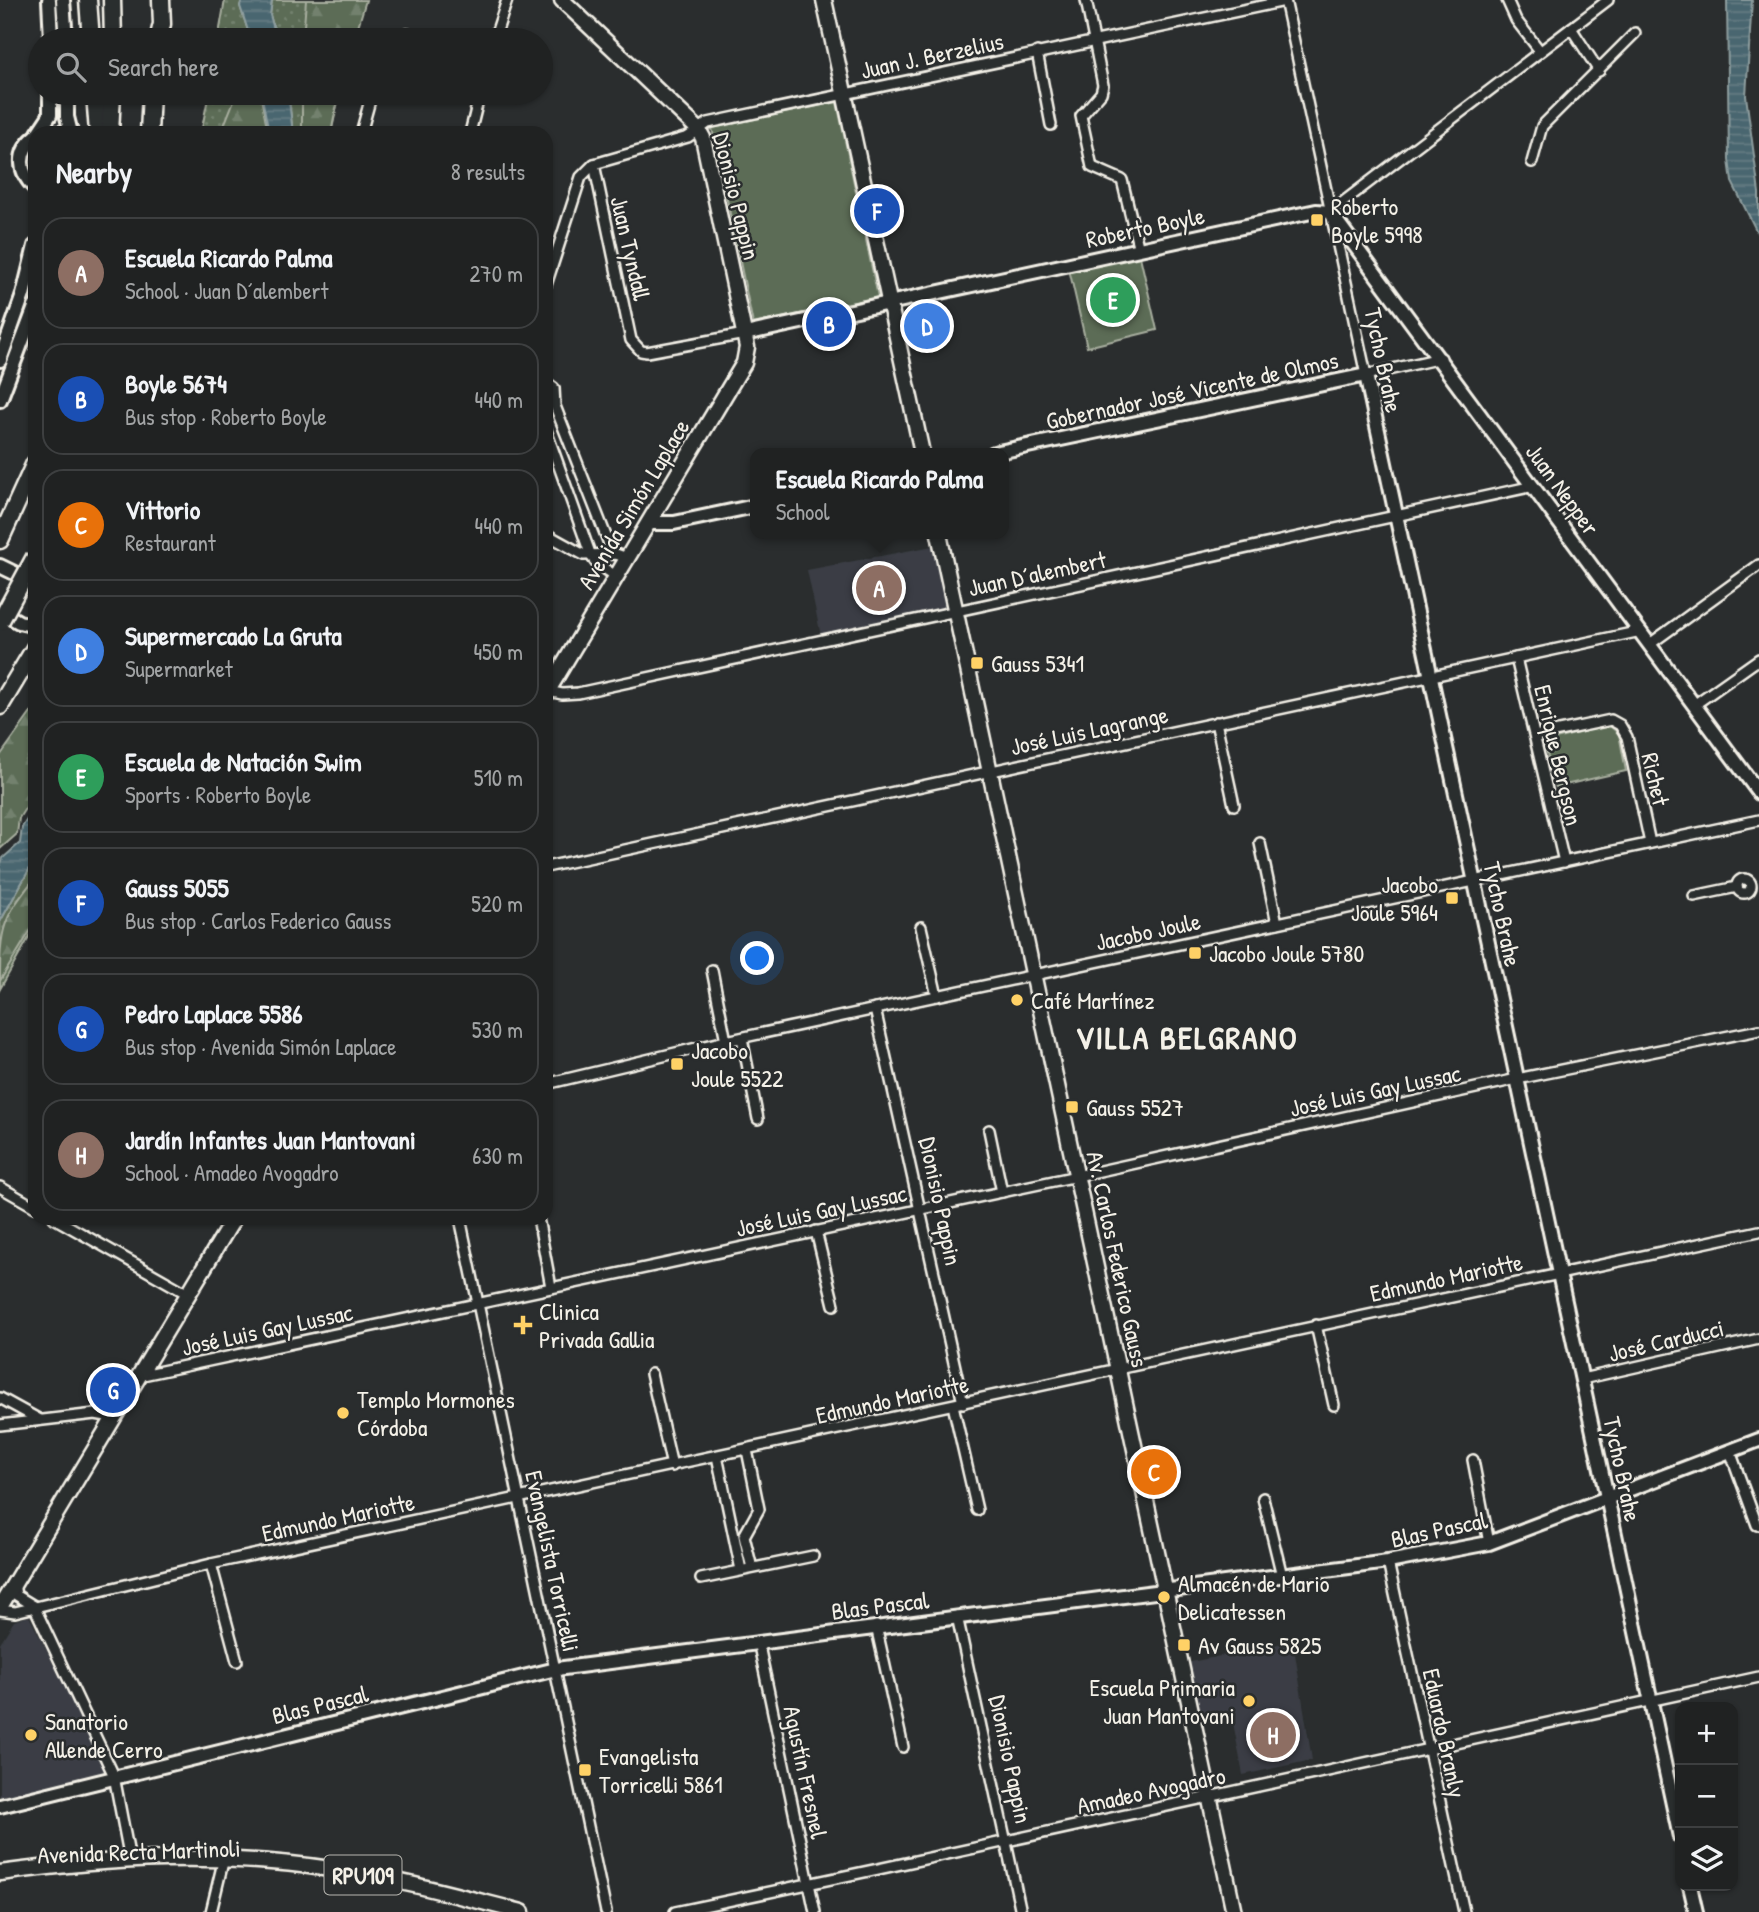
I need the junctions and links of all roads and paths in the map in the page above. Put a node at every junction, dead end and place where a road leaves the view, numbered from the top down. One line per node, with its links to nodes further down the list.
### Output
1 (49, 0): 14 (main road)
2 (63, 0): 15 (main road)
3 (88, 0): 16 (highway)
4 (112, 0): 17 (highway)
5 (150, 0): 18 (highway)
6 (160, 0): 19 (highway)
7 (507, 0): 20 (street)
8 (562, 0): 43 (main road, Dionisio Pappin)
9 (824, 0): 27 (main road)
10 (1086, 0): 23 (street)
11 (1285, 0): 23 (street, Juan J. Berzelius); 50 (street, Tycho Brahe)
12 (1507, 0): 24 (street)
13 (1608, 0): 21 (street)
14 (50, 28)
15 (65, 28)
16 (90, 28)
17 (113, 28)
18 (151, 28)
19 (161, 28)
20 (498, 28)
21 (1571, 28): 24 (street); 26 (street)
22 (1635, 33): 26 (street)
23 (1094, 40): 25 (street, Juan J. Berzelius); 51 (street)
24 (1540, 51): 50 (street)
25 (1037, 52): 27 (street, Juan J. Berzelius); 35 (street)
26 (1599, 71): 45 (street)
27 (843, 94): 43 (street, Juan J. Berzelius); 54 (main road)
28 (50, 105): 36 (main road)
29 (67, 105): 37 (main road)
30 (96, 105): 38 (highway)
31 (111, 105): 39 (highway)
32 (151, 105): 40 (highway)
33 (369, 105): 41 (street)
34 (477, 105): 42 (street)
35 (1051, 125)
36 (43, 126)
37 (69, 126)
38 (97, 126)
39 (110, 126)
40 (150, 126)
41 (363, 126)
42 (472, 126)
43 (698, 129): 46 (street, Juan J. Berzelius); 56 (main road, Dionisio Pappin)
44 (28, 147): 47 (main road)
45 (1532, 162)
46 (594, 164): 48 (street); 49 (street, Juan Tyndall)
47 (28, 181)
48 (577, 188): 49 (street); 52 (street)
49 (598, 190): 57 (street, Juan Tyndall)
50 (1330, 212): 51 (main road, Roberto Boyle); 58 (main road, Juan Nepper); 60 (street, Tycho Brahe)
51 (1139, 250): 54 (main road, Roberto Boyle)
52 (553, 263)
53 (28, 275): 59 (main road)
54 (890, 302): 56 (main road, Roberto Boyle); 63 (main road)
55 (28, 326): 62 (main road)
56 (745, 334): 57 (street, Roberto Boyle); 70 (main road, Avenida Simón Laplace)
57 (631, 340)
58 (1441, 358): 60 (street, Gobernador José Vicente de Olmos); 67 (main road, Juan Nepper)
59 (0, 360)
60 (1366, 374): 65 (main road, Gobernador José Vicente de Olmos); 69 (main road, Tycho Brahe)
61 (553, 387): 75 (street)
62 (0, 400)
63 (921, 448)
64 (553, 449): 74 (street)
65 (1009, 450)
66 (28, 478): 73 (highway)
67 (1534, 486): 69 (street, Juan D´alembert); 85 (main road, Juan Nepper)
68 (750, 507): 70 (main road)
69 (1396, 515): 82 (street, Juan D´alembert); 90 (main road, Tycho Brahe)
70 (648, 523): 75 (main road, Avenida Simón Laplace)
71 (553, 537): 74 (street)
72 (940, 539): 82 (main road, Av. Carlos Federico Gauss)
73 (0, 540)
74 (591, 556): 75 (street); 79 (street)
75 (620, 556): 79 (main road, Avenida Simón Laplace)
76 (1759, 565): 86 (street)
77 (0, 566): 80 (main road)
78 (28, 570): 83 (highway, bridge)
79 (616, 576): 91 (main road, Avenida Simón Laplace)
80 (28, 580)
81 (0, 611): 84 (main road)
82 (956, 611): 92 (street, Juan D´alembert); 97 (main road, Av. Carlos Federico Gauss)
83 (0, 622)
84 (28, 624)
85 (1640, 631): 86 (main road, Juan Nepper); 87 (street, José Luis Lagrange)
86 (1650, 644): 93 (main road, Juan Nepper)
87 (1516, 658): 90 (street, José Luis Lagrange); 96 (street, Enrique Bergson)
88 (1759, 659): 93 (street)
89 (28, 660): 94 (highway)
90 (1431, 676): 95 (street, José Luis Lagrange); 105 (main road, Tycho Brahe)
91 (553, 682)
92 (553, 693)
93 (1695, 705): 98 (main road, Juan Nepper)
94 (0, 706)
95 (1216, 722): 97 (street, José Luis Lagrange); 99 (street)
96 (1535, 736): 102 (street, Richet); 103 (street, Enrique Bergson)
97 (990, 771): 104 (street, José Luis Lagrange); 111 (main road, Av. Carlos Federico Gauss)
98 (1759, 793)
99 (1234, 806)
100 (1759, 820): 102 (street, Jacobo Joule)
101 (1259, 843): 108 (street)
102 (1650, 843): 103 (street, Jacobo Joule)
103 (1564, 862): 105 (street, Jacobo Joule)
104 (553, 865)
105 (1475, 881): 108 (street, Jacobo Joule); 117 (main road, Tycho Brahe)
106 (1755, 884): 107 (street)
107 (1694, 896)
108 (1277, 923): 111 (street, Jacobo Joule)
109 (921, 927): 112 (street)
110 (712, 970): 116 (street)
111 (1034, 976): 112 (street, Jacobo Joule); 121 (main road, Av. Carlos Federico Gauss)
112 (937, 996): 113 (street, Jacobo Joule)
113 (876, 1009): 115 (street, Jacobo Joule); 125 (street, Dionisio Pappin)
114 (1759, 1030): 117 (street, José Luis Gay Lussac)
115 (742, 1038): 116 (street, Jacobo Joule); 119 (street)
116 (726, 1041): 118 (street, Jacobo Joule)
117 (1517, 1079): 121 (street, José Luis Gay Lussac); 132 (main road, Tycho Brahe)
118 (553, 1082)
119 (758, 1119)
120 (989, 1130): 123 (street)
121 (1077, 1176): 123 (street, José Luis Gay Lussac); 139 (main road, Av. Carlos Federico Gauss)
122 (0, 1187): 124 (street)
123 (1002, 1192): 125 (street, José Luis Gay Lussac)
124 (28, 1203)
125 (920, 1209): 130 (street, José Luis Gay Lussac); 144 (street, Dionisio Pappin)
126 (66, 1225): 134 (street)
127 (229, 1225): 134 (main road)
128 (461, 1225): 135 (street, Evangelista Torricelli)
129 (539, 1225): 133 (street)
130 (816, 1231): 133 (street, José Luis Gay Lussac); 136 (street)
131 (1759, 1231): 132 (street, Edmundo Mariotte)
132 (1559, 1272): 137 (street, Edmundo Mariotte); 142 (main road, Tycho Brahe)
133 (551, 1287): 135 (street, José Luis Gay Lussac)
134 (188, 1294): 141 (main road)
135 (478, 1303): 141 (street, José Luis Gay Lussac); 156 (street, Evangelista Torricelli)
136 (834, 1305)
137 (1316, 1325): 139 (street, Edmundo Mariotte); 145 (street)
138 (1759, 1339): 142 (street, José Carducci)
139 (1118, 1370): 144 (street, Edmundo Mariotte); 170 (main road, Av. Carlos Federico Gauss)
140 (651, 1374): 154 (street)
141 (138, 1376): 146 (main road)
142 (1582, 1379): 155 (main road, Tycho Brahe)
143 (0, 1398): 147 (street)
144 (958, 1404): 150 (street, Edmundo Mariotte); 158 (street, Dionisio Pappin)
145 (1334, 1405)
146 (113, 1417): 147 (street); 169 (main road)
147 (40, 1420): 148 (street)
148 (0, 1425)
149 (1759, 1440): 151 (main road, Blas Pascal)
150 (747, 1450): 152 (street, Edmundo Mariotte); 160 (street)
151 (1730, 1451): 155 (main road, Blas Pascal); 159 (street)
152 (717, 1456): 154 (street, Edmundo Mariotte); 160 (street)
153 (1473, 1460): 161 (street)
154 (672, 1466): 156 (street, Edmundo Mariotte)
155 (1607, 1496): 161 (main road, Blas Pascal); 179 (main road, Tycho Brahe)
156 (520, 1498): 164 (street, Edmundo Mariotte); 177 (street, Evangelista Torricelli)
157 (1263, 1498): 167 (street)
158 (977, 1510)
159 (1757, 1525)
160 (739, 1537): 165 (street); 166 (street)
161 (1489, 1543): 163 (main road, Blas Pascal)
162 (813, 1556): 165 (street)
163 (1388, 1562): 167 (main road, Blas Pascal); 180 (street, Eduardo Branly)
164 (211, 1564): 171 (street, Edmundo Mariotte); 176 (street)
165 (752, 1568): 166 (street)
166 (741, 1570): 168 (street)
167 (1282, 1576): 170 (main road, Blas Pascal)
168 (701, 1578)
169 (15, 1583): 171 (street); 172 (main road)
170 (1165, 1590): 173 (main road, Blas Pascal); 183 (main road, Av. Carlos Federico Gauss)
171 (34, 1606): 172 (street, Edmundo Mariotte); 182 (street)
172 (0, 1608)
173 (957, 1616): 174 (main road, Blas Pascal); 186 (street, Dionisio Pappin)
174 (876, 1626): 175 (main road, Blas Pascal); 181 (street)
175 (758, 1640): 177 (main road, Blas Pascal); 191 (street, Agustín Fresnel)
176 (237, 1661)
177 (556, 1669): 182 (main road, Blas Pascal); 196 (street, Evangelista Torricelli)
178 (1759, 1677): 179 (street, Amadeo Avogadro)
179 (1651, 1700): 180 (street, Amadeo Avogadro); 185 (main road, Tycho Brahe)
180 (1428, 1746): 183 (street, Amadeo Avogadro); 201 (street, Eduardo Branly)
181 (903, 1747)
182 (114, 1776): 184 (main road, Blas Pascal); 187 (street)
183 (1210, 1797): 186 (street, Amadeo Avogadro); 200 (main road, Av. Carlos Federico Gauss)
184 (0, 1806)
185 (1678, 1828)
186 (1006, 1841): 191 (street, Amadeo Avogadro); 199 (street, Dionisio Pappin)
187 (130, 1860): 188 (main road, Avenida Recta Martinoli / RPU109); 189 (main road, Avenida Recta Martinoli / RPU109)
188 (224, 1863): 190 (main road, Avenida Recta Martinoli / RPU109); 193 (street); 194 (main road, Avenida Recta Martinoli / RPU109); 195 (main road, Avenida Recta Martinoli / RPU109)
189 (0, 1873)
190 (0, 1882)
191 (810, 1883): 197 (street, Amadeo Avogadro); 198 (street, Agustín Fresnel)
192 (1691, 1891): 202 (main road)
193 (211, 1912)
194 (486, 1912)
195 (522, 1912)
196 (607, 1912)
197 (675, 1912)
198 (815, 1912)
199 (1021, 1912)
200 (1234, 1912)
201 (1464, 1912)
202 (1696, 1912)

